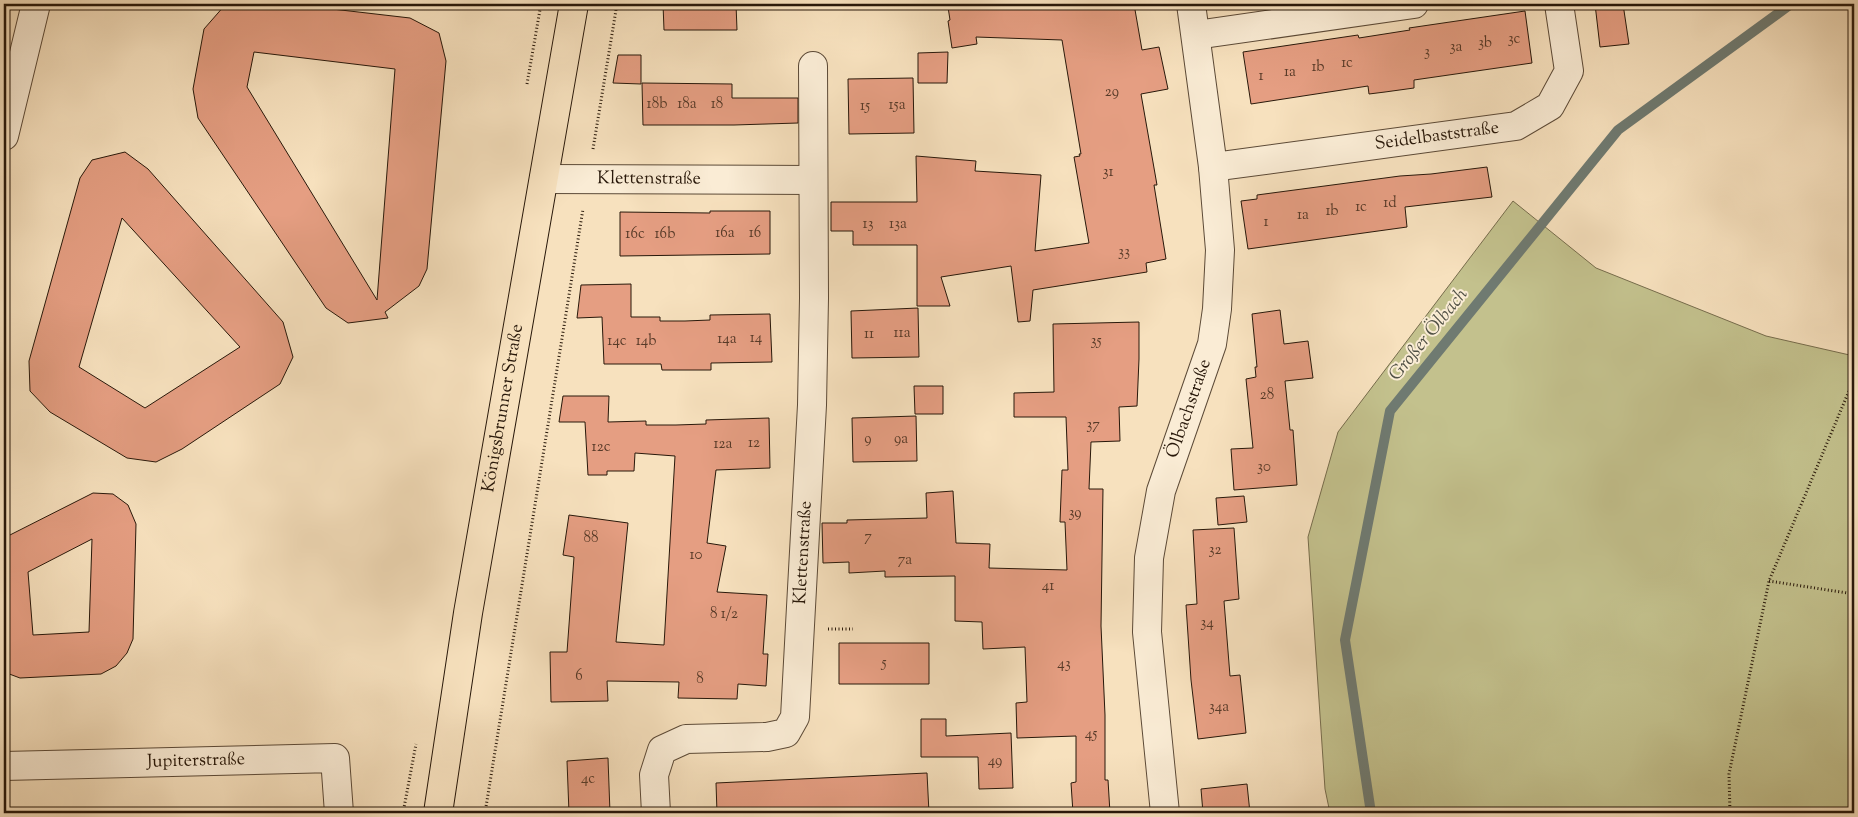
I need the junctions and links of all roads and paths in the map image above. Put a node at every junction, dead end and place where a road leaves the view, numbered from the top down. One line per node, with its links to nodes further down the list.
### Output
1 (36, 4): 9 (street)
2 (574, 4): 11 (main road, Königsbrunner Straße)
3 (617, 4): 12 (path)
4 (1191, 4): 7 (street, Ölbachstraße)
5 (1414, 4): 7 (street)
6 (1560, 4): 10 (street, Seidelbaststraße)
7 (1196, 35): 10 (street, Ölbachstraße)
8 (813, 66): 13 (street, Klettenstraße)
9 (4, 136)
10 (1213, 167): 22 (street, Ölbachstraße)
11 (544, 178): 12 (street, Klettenstraße); 19 (main road, Königsbrunner Straße)
12 (588, 178): 13 (street, Klettenstraße); 20 (path)
13 (813, 180): 21 (street, Klettenstraße)
14 (1854, 379): 15 (path)
15 (1769, 581): 16 (path); 23 (path)
16 (1854, 594)
17 (4, 766): 18 (street, Jupiterstraße)
18 (339, 813)
19 (438, 813)
20 (485, 813)
21 (656, 813)
22 (1164, 813)
23 (1730, 813)

